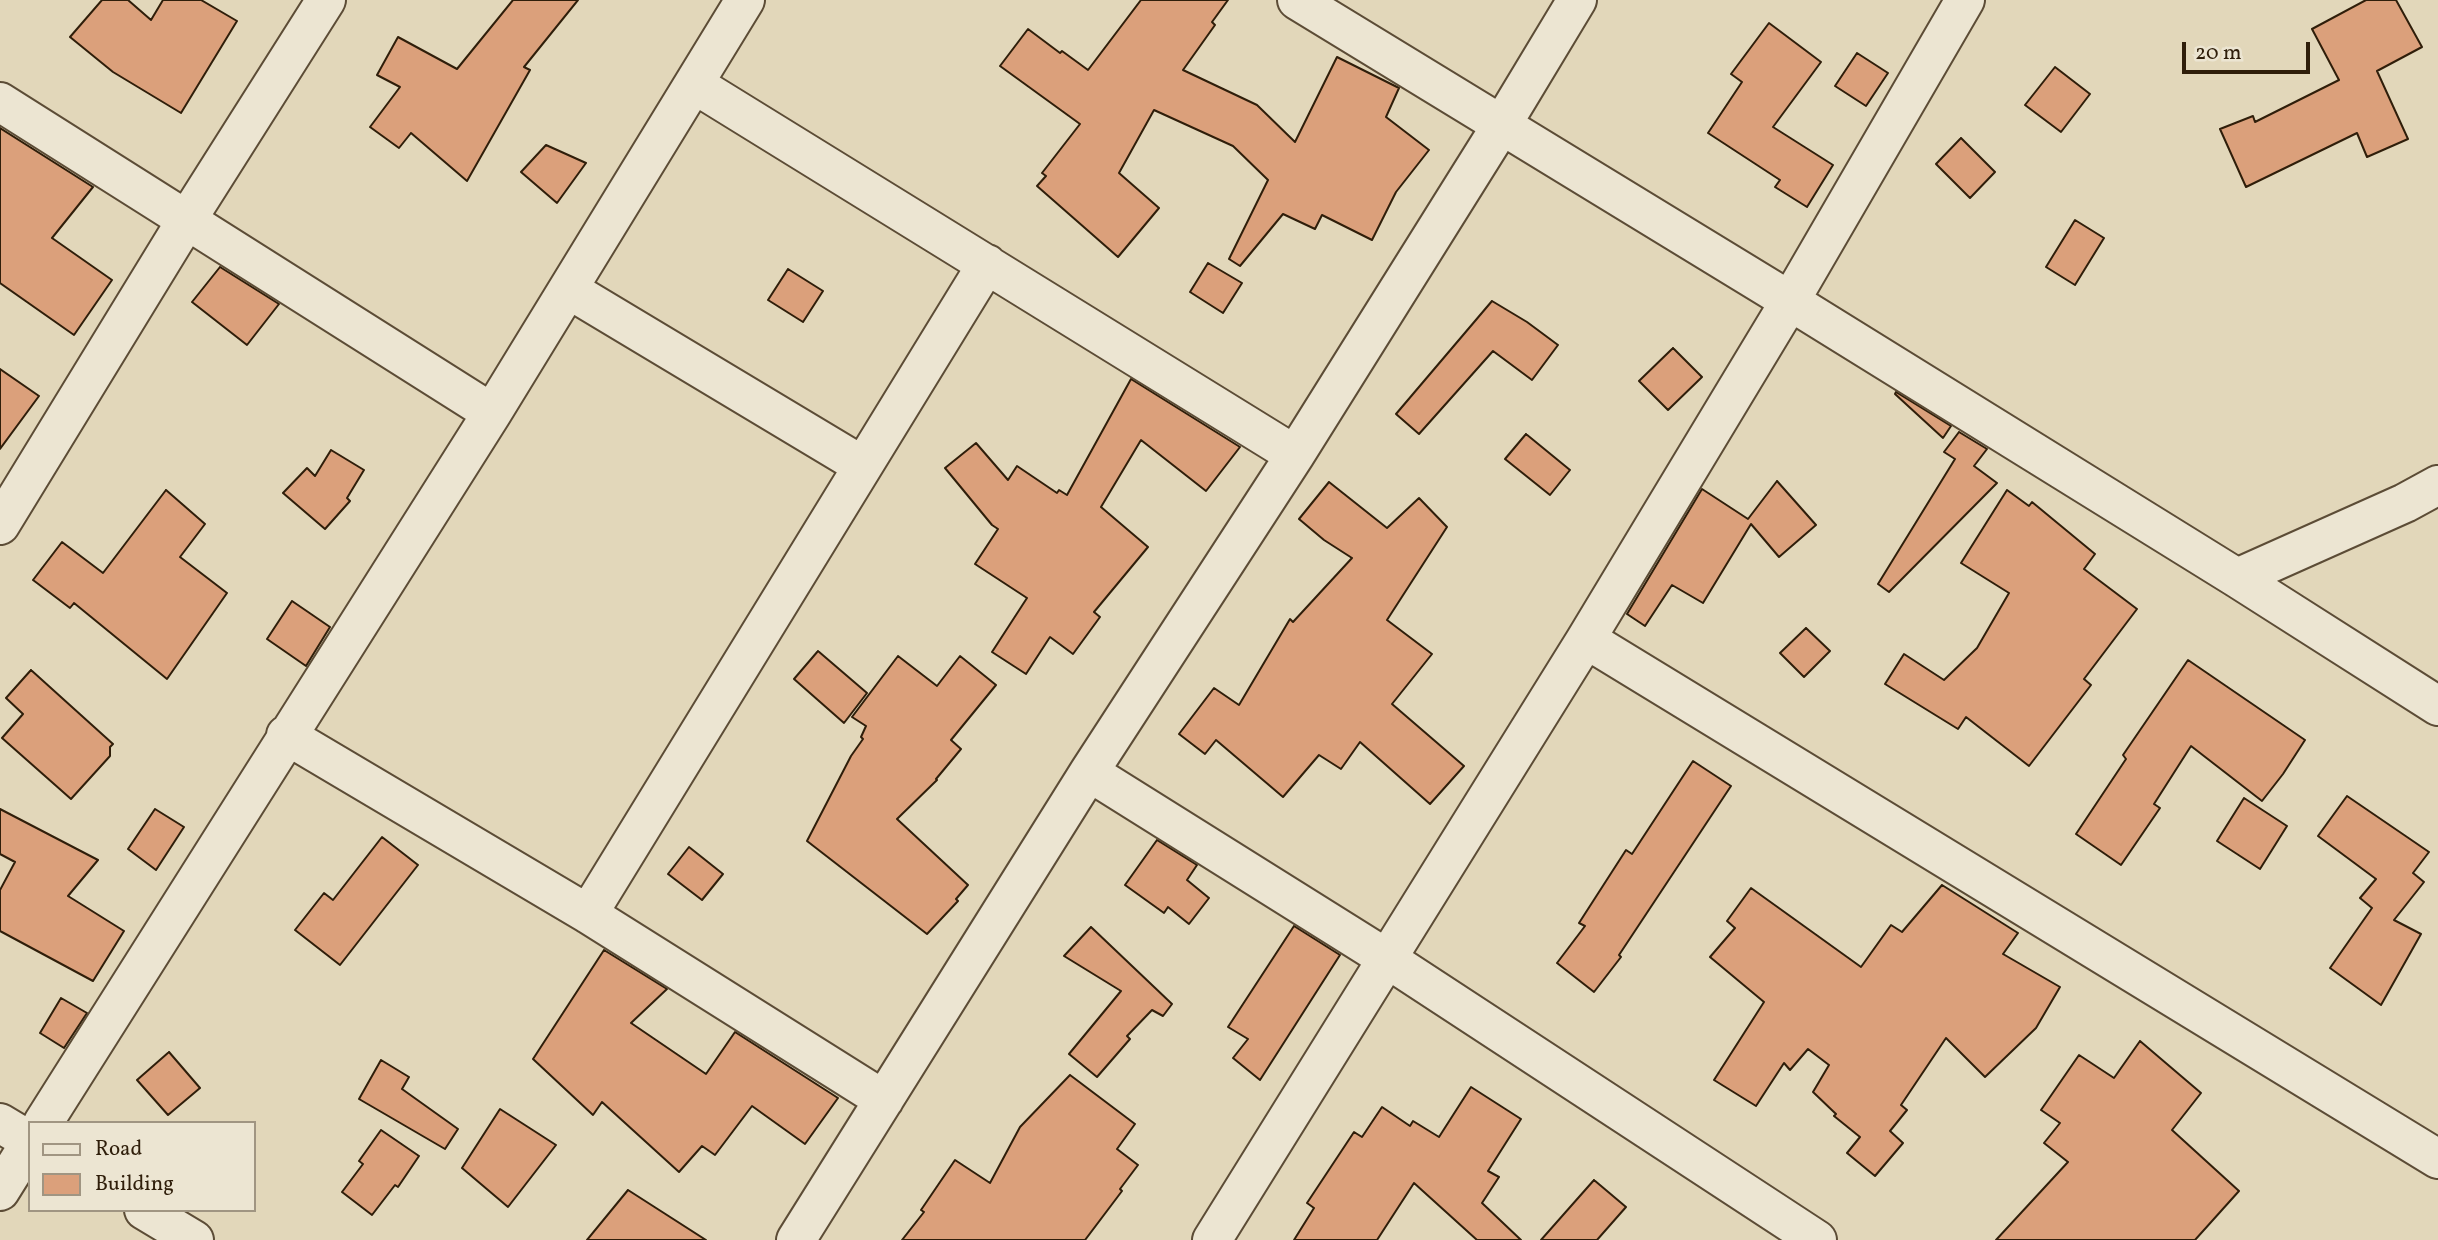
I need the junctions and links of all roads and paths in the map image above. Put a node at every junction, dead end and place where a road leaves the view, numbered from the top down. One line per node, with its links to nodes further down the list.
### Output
1 (326, 0): 9 (street)
2 (745, 0): 6 (street)
3 (1297, 0): 8 (street)
4 (1577, 0): 8 (street)
5 (1965, 0): 12 (street)
6 (694, 84): 10 (street); 11 (street)
7 (0, 102): 9 (street)
8 (1501, 126): 12 (street); 14 (street)
9 (186, 221): 13 (street); 17 (street)
10 (987, 264): 14 (street); 15 (street)
11 (568, 289): 13 (street); 15 (street)
12 (1790, 301): 18 (street); 19 (street)
13 (492, 413): 21 (street)
14 (1295, 455): 22 (street)
15 (863, 466): 23 (street)
16 (2438, 485): 18 (street)
17 (0, 526)
18 (2237, 578): 20 (street)
19 (1586, 639): 24 (street); 30 (street)
20 (2438, 706)
21 (286, 734): 23 (street); 26 (street)
22 (1089, 772): 24 (street); 25 (street)
23 (588, 914): 25 (street)
24 (1386, 958): 35 (street); 36 (street)
25 (884, 1100): 34 (street)
26 (44, 1121)
27 (0, 1123): 28 (street)
28 (28, 1141)
29 (28, 1145): 31 (street)
30 (2438, 1159)
31 (0, 1191)
32 (147, 1212): 33 (street)
33 (194, 1240)
34 (796, 1240)
35 (1212, 1240)
36 (1817, 1240)

